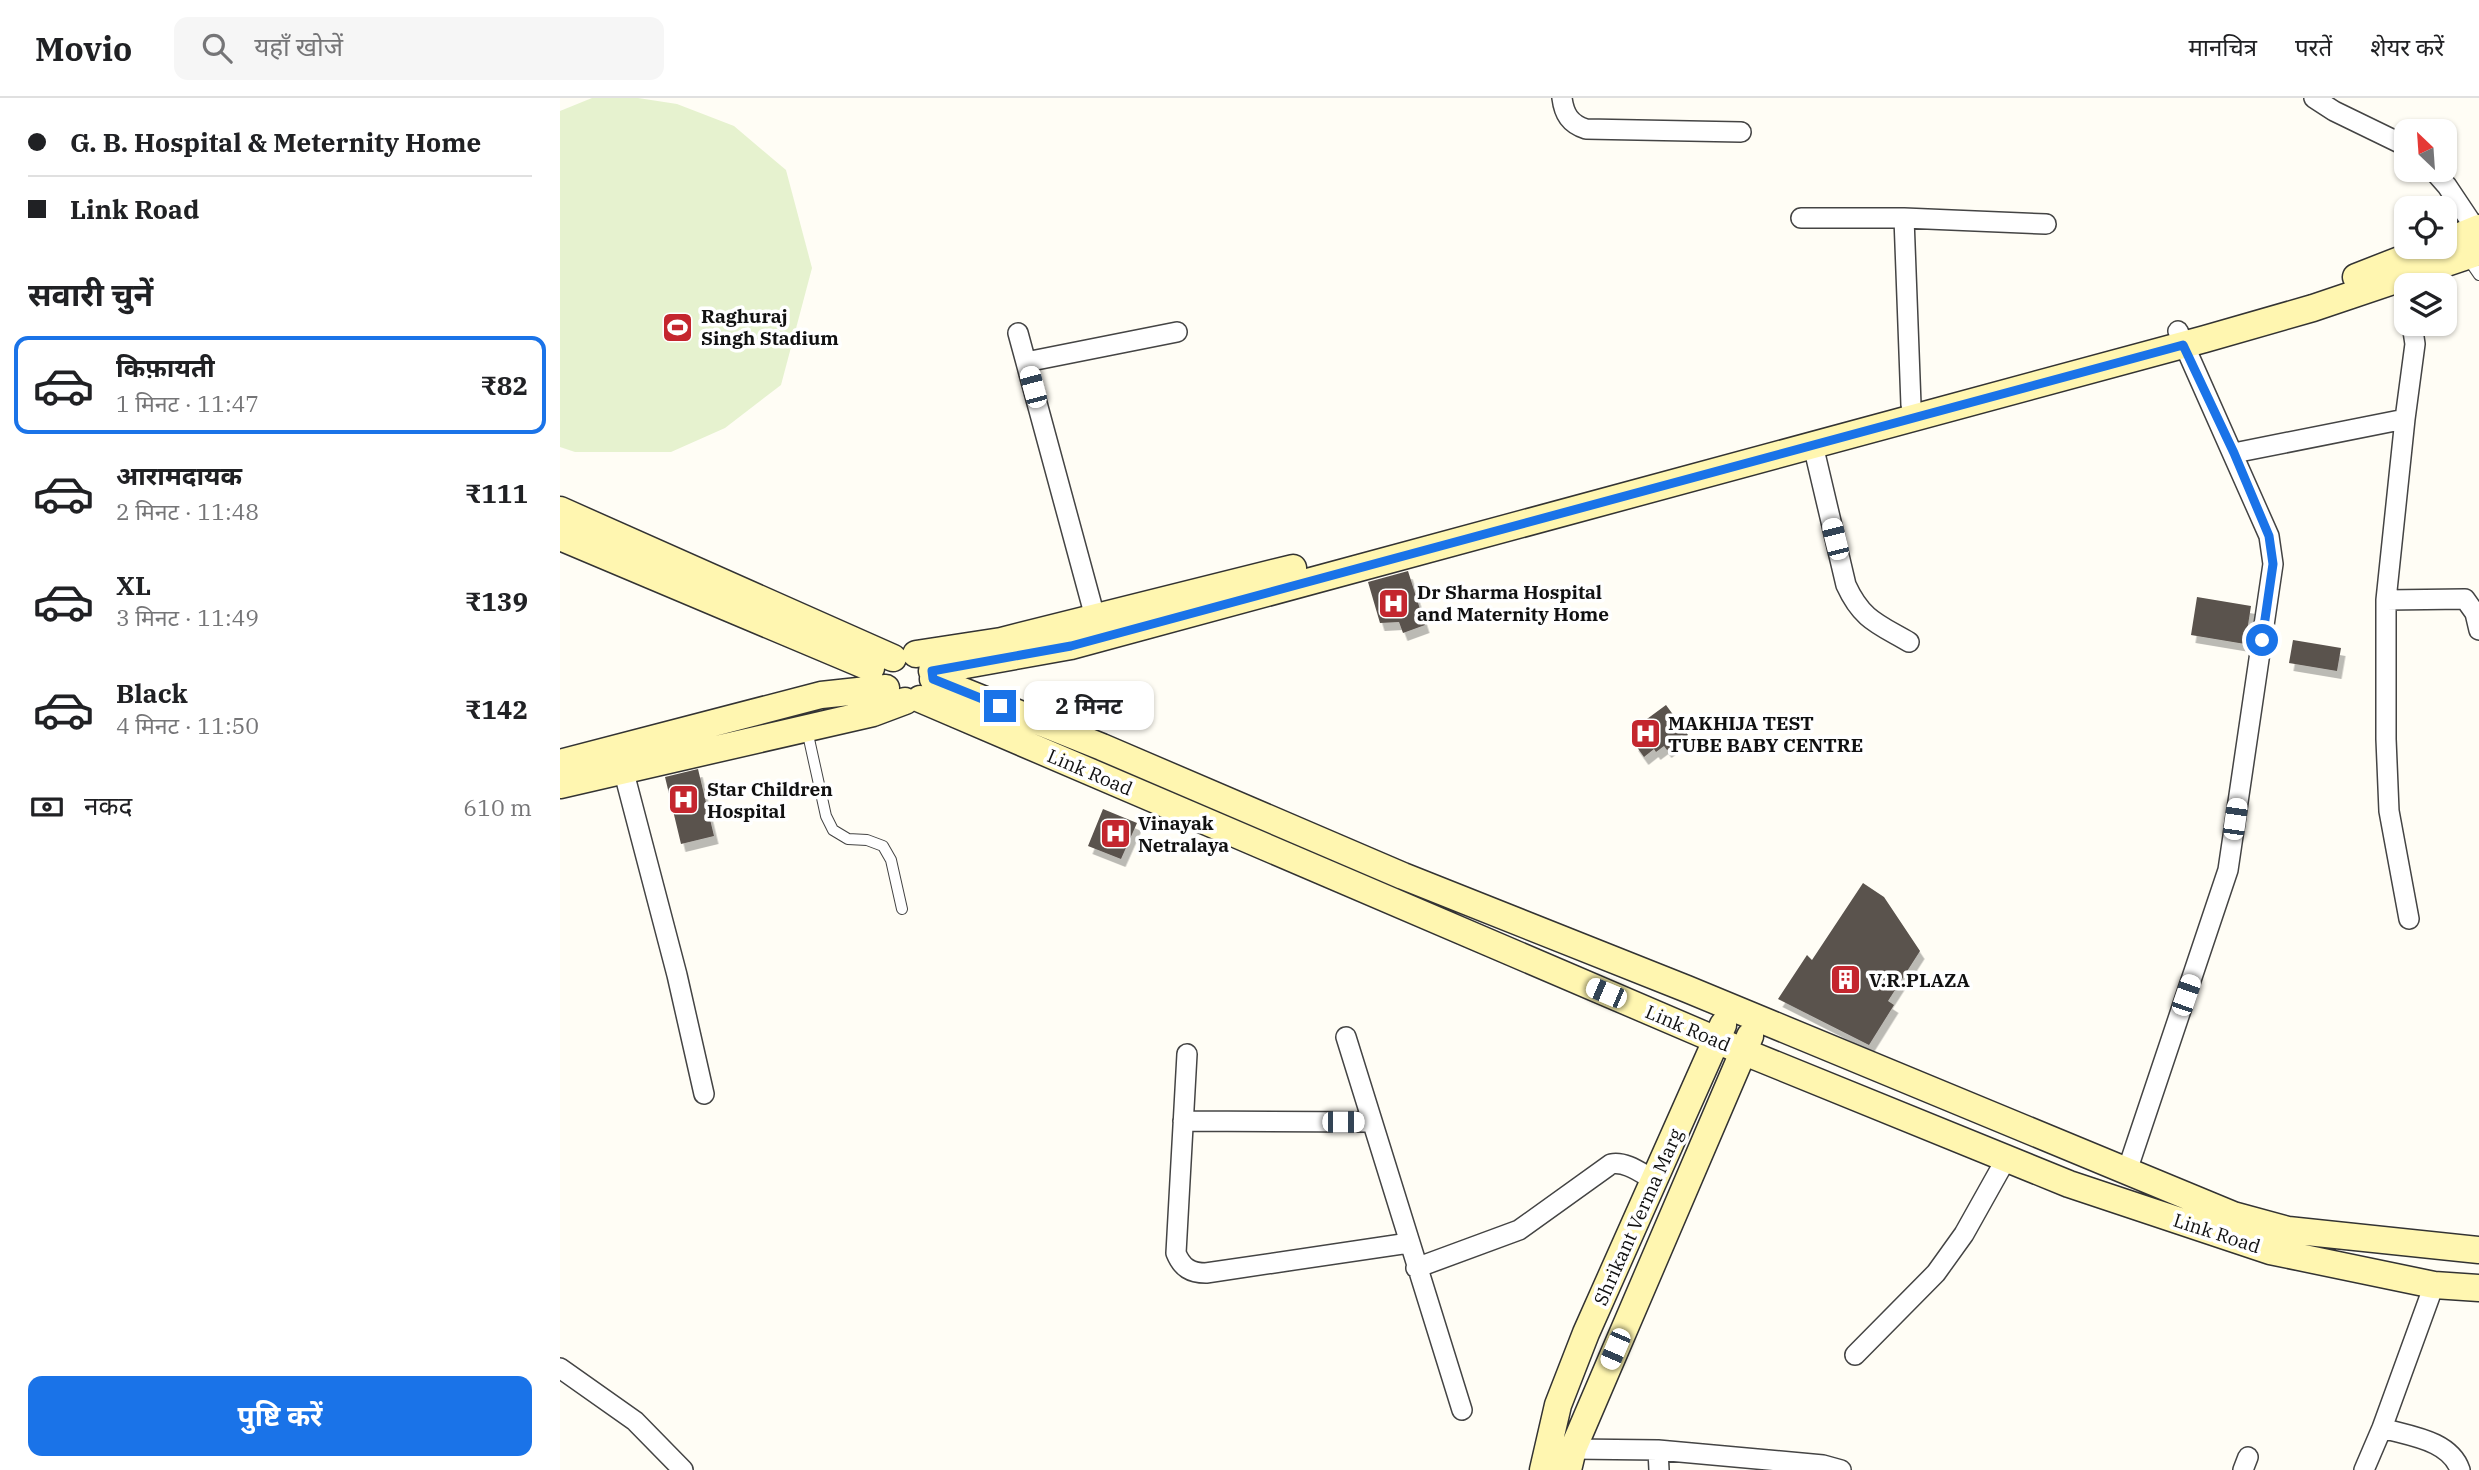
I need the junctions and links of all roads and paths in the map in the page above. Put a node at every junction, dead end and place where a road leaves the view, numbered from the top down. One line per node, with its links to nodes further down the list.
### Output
1 (1562, 98): 3 (street)
2 (2315, 98): 4 (street)
3 (1741, 132)
4 (2394, 140)
5 (2444, 182): 9 (street)
6 (1801, 218): 7 (street)
7 (1904, 218): 8 (street); 18 (street)
8 (2046, 225)
9 (2472, 245): 11 (street)
10 (2402, 259): 16 (street)
11 (2424, 273)
12 (2394, 287): 16 (street)
13 (1177, 332): 17 (street)
14 (1018, 333): 17 (street)
15 (2414, 336): 19 (street)
16 (2181, 338): 18 (street); 20 (street); 21 (street)
17 (1026, 362): 25 (street)
18 (1911, 405): 25 (street)
19 (2405, 419): 21 (street); 24 (street)
20 (1813, 446): 27 (street); 28 (street)
21 (2234, 453): 46 (street)
22 (560, 510): 28 (street, Link Road)
23 (560, 537): 28 (street, Link Road)
24 (2386, 600): 26 (street); 35 (street)
25 (1095, 617): 28 (street)
26 (2479, 630)
27 (1909, 642)
28 (909, 678): 29 (street); 30 (street); 36 (street, Link Road); 39 (street, Link Road)
29 (799, 701): 30 (lane); 31 (street)
30 (806, 728): 32 (street); 34 (lane)
31 (560, 763)
32 (623, 769): 33 (street); 42 (street)
33 (560, 786)
34 (902, 909)
35 (2409, 919)
36 (1730, 1007): 37 (street, Link Road); 39 (street, Shrikant Verma Marg)
37 (1759, 1019): 40 (street, Shrikant Verma Marg); 46 (street, Link Road)
38 (1346, 1037): 44 (street)
39 (1716, 1040): 40 (street, Link Road); 47 (street, Shrikant Verma Marg)
40 (1742, 1051): 45 (street, Link Road); 57 (street, Shrikant Verma Marg)
41 (1187, 1054): 43 (street)
42 (704, 1094)
43 (1183, 1121): 44 (street); 48 (street)
44 (1370, 1122): 48 (street)
45 (2006, 1159): 51 (street, Link Road); 53 (street)
46 (2127, 1171): 49 (street, Link Road)
47 (1654, 1180): 50 (street); 60 (street, Shrikant Verma Marg)
48 (1409, 1242): 50 (street)
49 (2479, 1250)
50 (1416, 1268): 55 (street)
51 (2434, 1285): 52 (street, Link Road); 56 (street)
52 (2479, 1288)
53 (1855, 1354)
54 (560, 1368): 59 (street)
55 (1462, 1410)
56 (2382, 1427): 62 (street); 63 (street)
57 (1570, 1459): 58 (street)
58 (1659, 1460): 61 (street)
59 (683, 1470)
60 (1543, 1470)
61 (1840, 1470)
62 (2364, 1470)
63 (2460, 1470)

